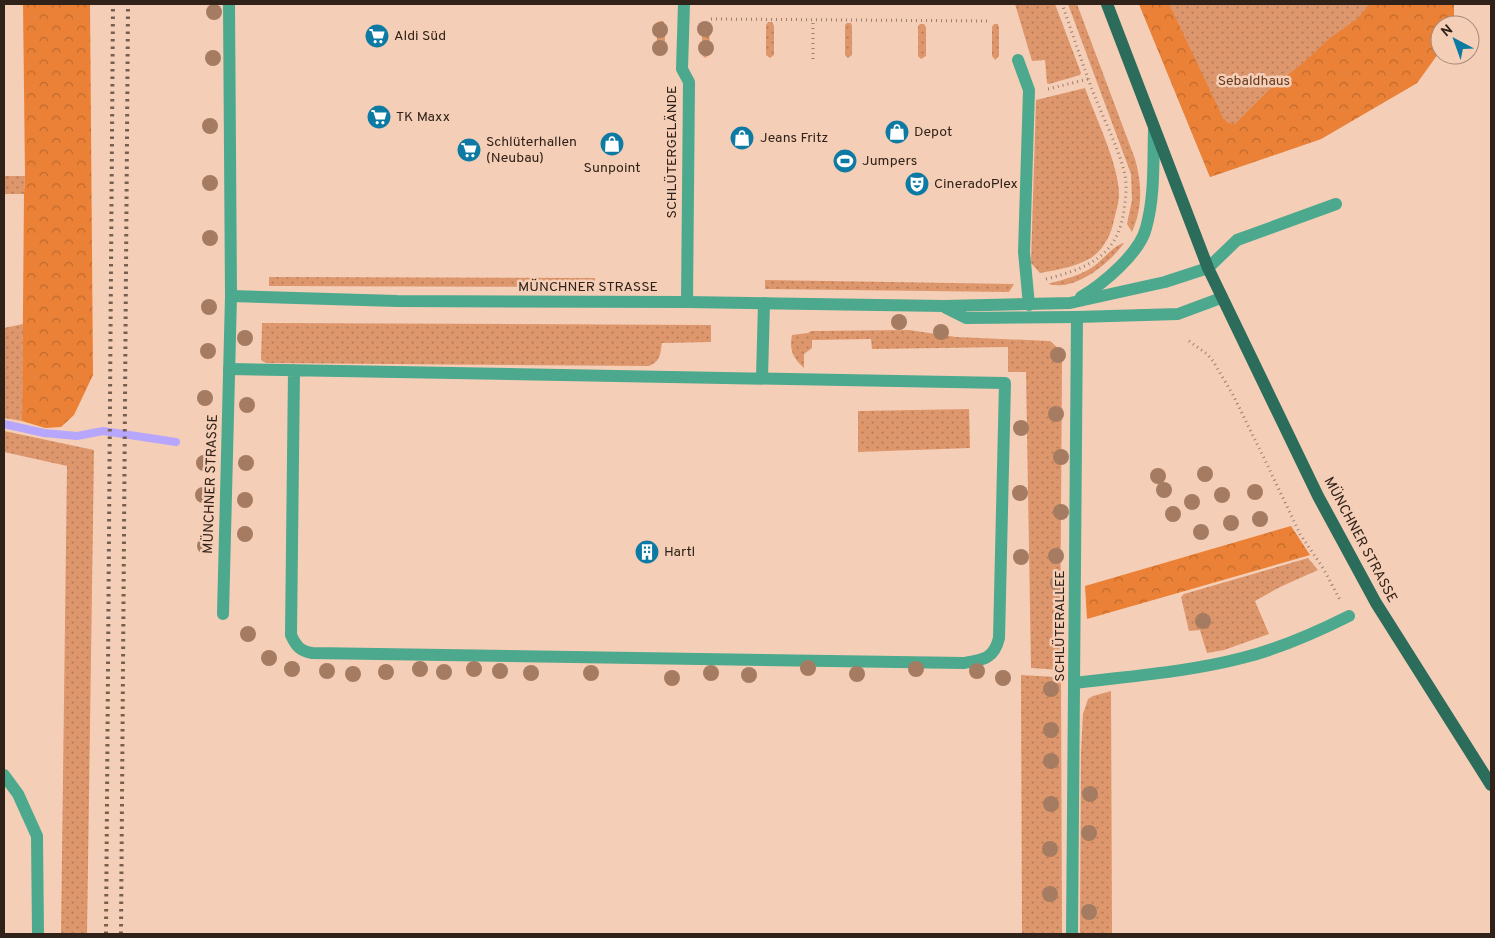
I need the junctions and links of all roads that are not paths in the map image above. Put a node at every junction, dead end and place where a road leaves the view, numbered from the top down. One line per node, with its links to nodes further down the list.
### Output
1 (230, 4): 8 (street, MÜNCHNER STRASSE)
2 (684, 4): 10 (street, SCHLÜTERGELÄNDE)
3 (1107, 4): 5 (main road, MÜNCHNER STRASSE)
4 (1018, 60): 13 (street)
5 (1154, 128): 7 (main road, MÜNCHNER STRASSE); 11 (street, MÜNCHNER STRASSE)
6 (1336, 204): 7 (street)
7 (1208, 268): 9 (main road, MÜNCHNER STRASSE); 11 (street, MÜNCHNER STRASSE)
8 (231, 296): 10 (street, MÜNCHNER STRASSE); 16 (street, MÜNCHNER STRASSE)
9 (1221, 298): 15 (street, MÜNCHNER STRASSE); 23 (main road, MÜNCHNER STRASSE)
10 (687, 302): 12 (street, MÜNCHNER STRASSE)
11 (1070, 303): 13 (street, MÜNCHNER STRASSE)
12 (764, 304): 14 (street, MÜNCHNER STRASSE); 18 (street)
13 (1029, 305): 14 (street, MÜNCHNER STRASSE)
14 (944, 306): 15 (street, MÜNCHNER STRASSE)
15 (1077, 317): 21 (street, SCHLÜTERALLEE)
16 (229, 369): 17 (street); 19 (street, MÜNCHNER STRASSE)
17 (294, 370): 18 (street); 18 (street)
18 (762, 378)
19 (223, 614)
20 (1349, 616): 21 (street)
21 (1075, 683): 25 (street, SCHLÜTERALLEE)
22 (4, 775): 24 (street)
23 (1491, 785)
24 (38, 934)
25 (1072, 934)

